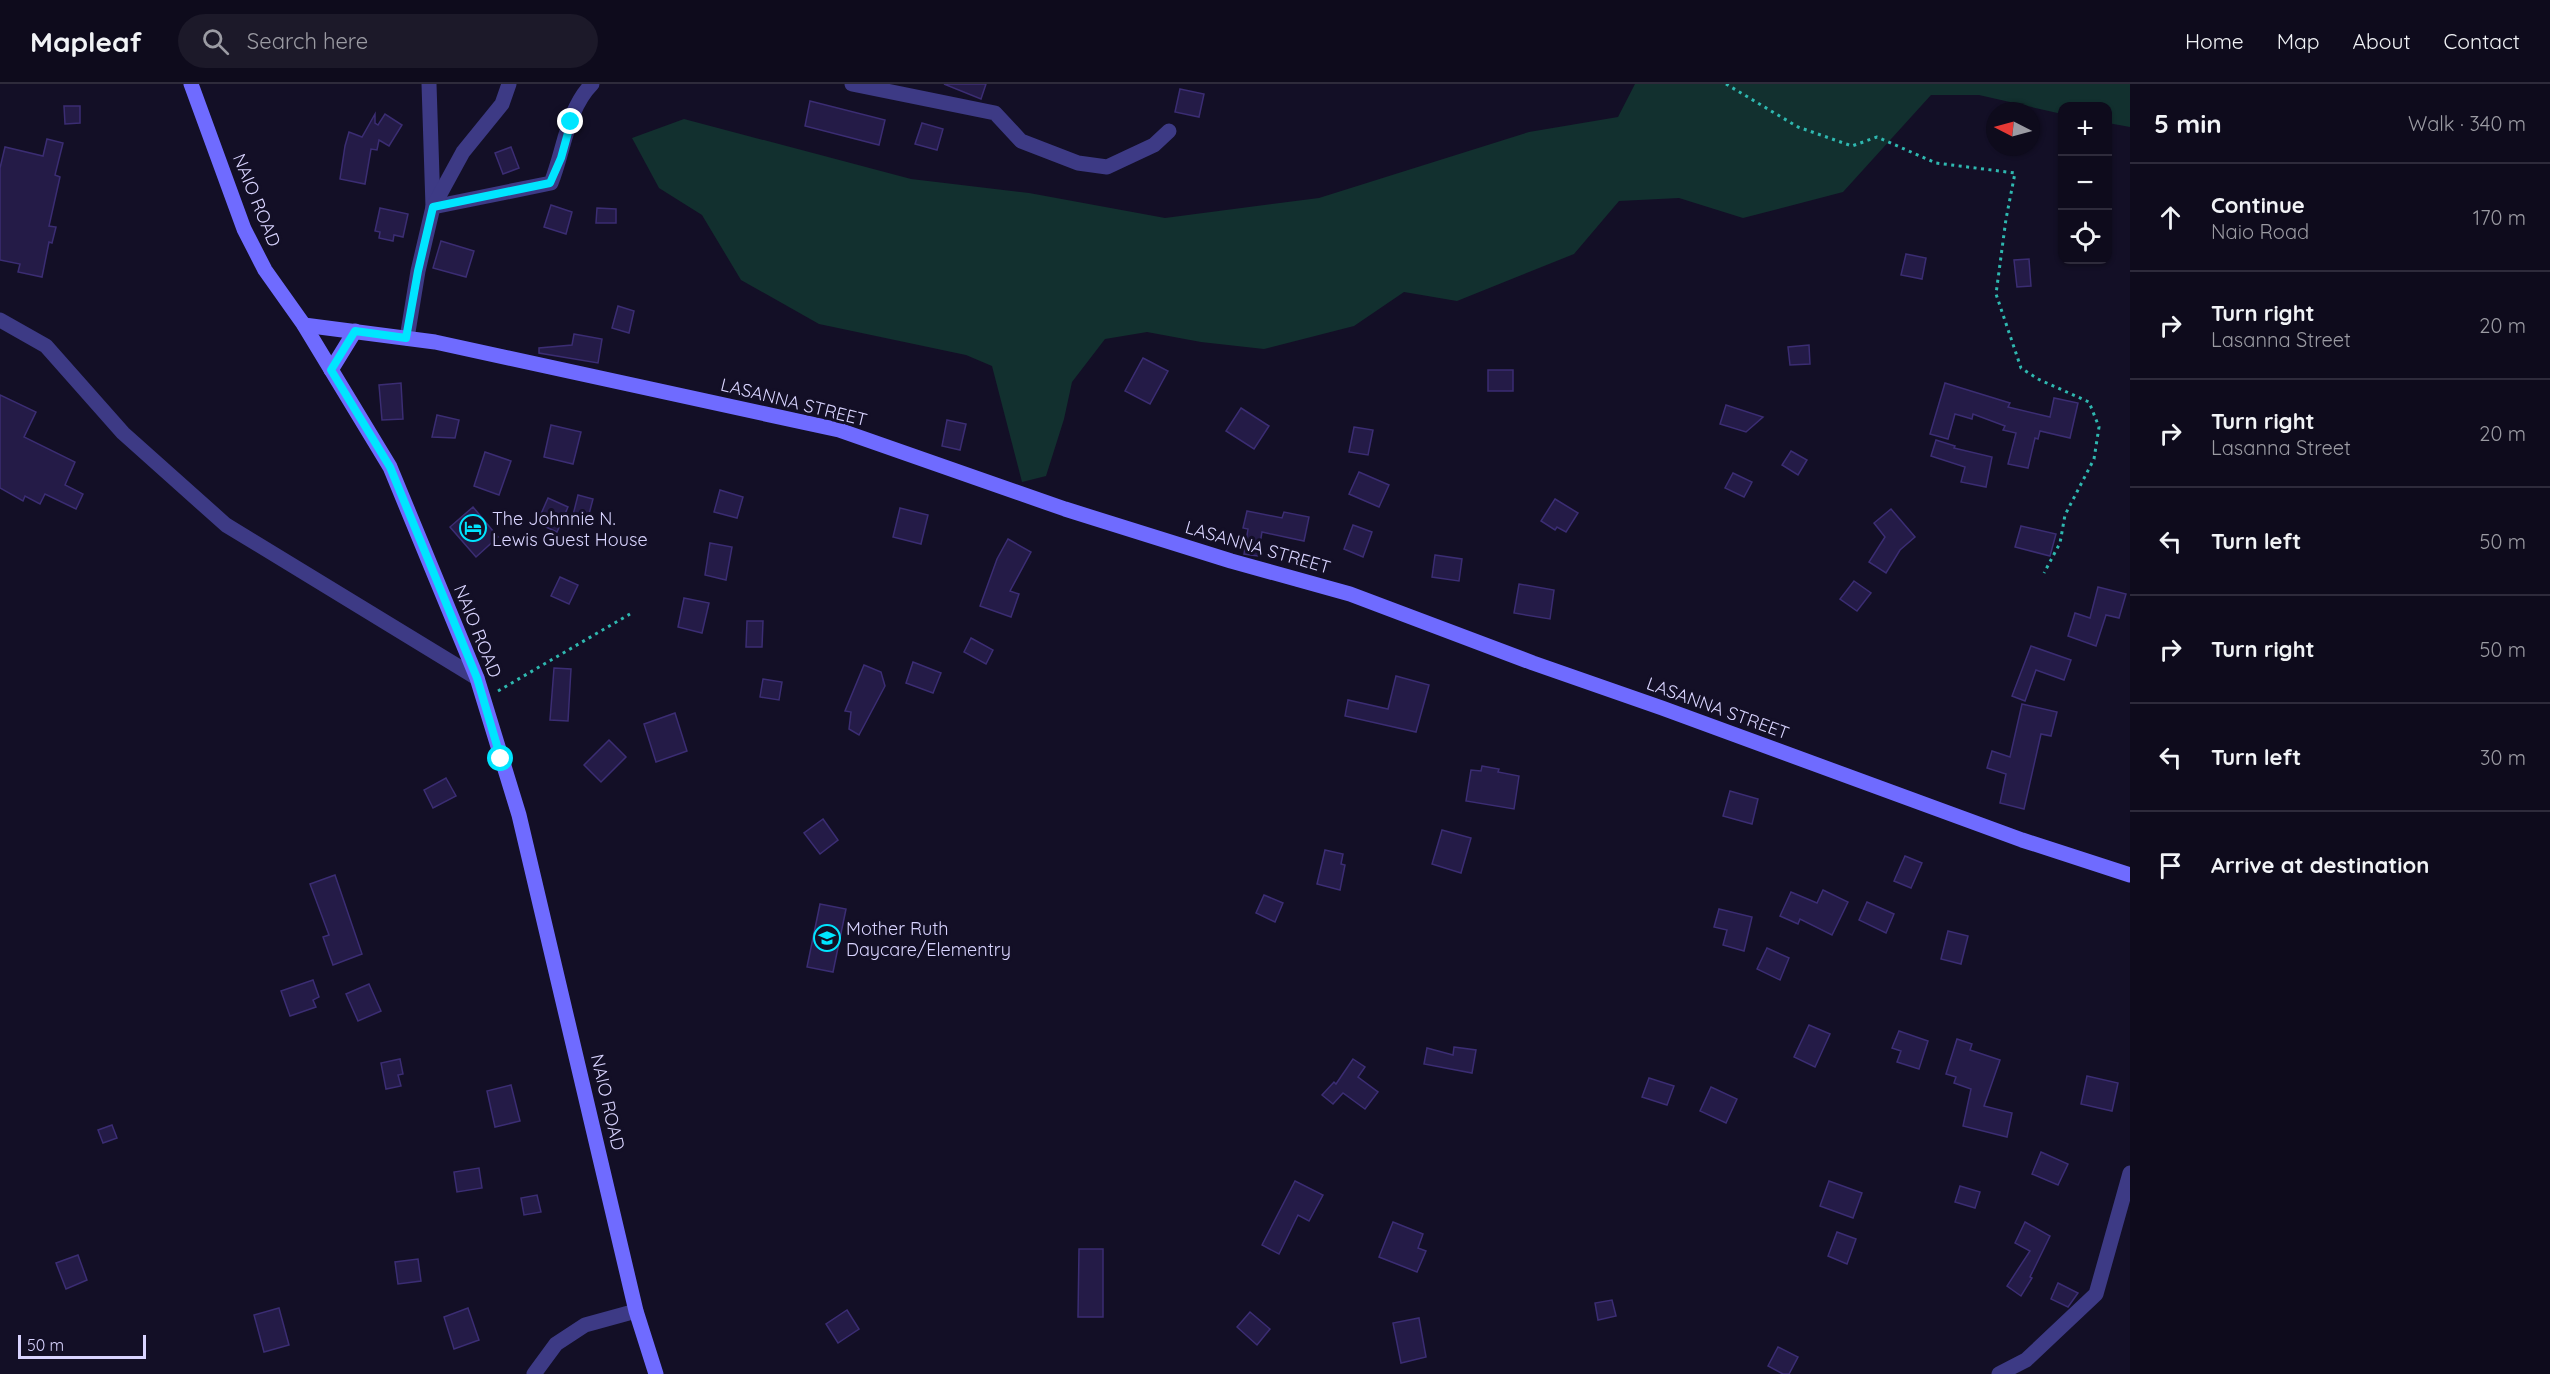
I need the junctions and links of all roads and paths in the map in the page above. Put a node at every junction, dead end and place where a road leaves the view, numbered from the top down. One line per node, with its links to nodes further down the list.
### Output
1 (191, 84): 10 (street, NAIO ROAD)
2 (429, 84): 8 (street)
3 (509, 84): 8 (street)
4 (592, 84): 8 (street)
5 (852, 84): 7 (street)
6 (1726, 84): 14 (path)
7 (1169, 131)
8 (433, 207): 12 (street)
9 (0, 320): 16 (street)
10 (304, 325): 11 (street, LASANNA STREET); 13 (street, NAIO ROAD)
11 (355, 331): 12 (street, LASANNA STREET); 13 (street)
12 (406, 338): 17 (street, LASANNA STREET)
13 (331, 370): 16 (street, NAIO ROAD)
14 (2044, 573)
15 (630, 615): 16 (path)
16 (477, 678): 19 (street, NAIO ROAD)
17 (2130, 875)
18 (2130, 1173): 22 (street)
19 (636, 1311): 20 (street); 21 (street, NAIO ROAD)
20 (534, 1374)
21 (656, 1374)
22 (1999, 1374)

